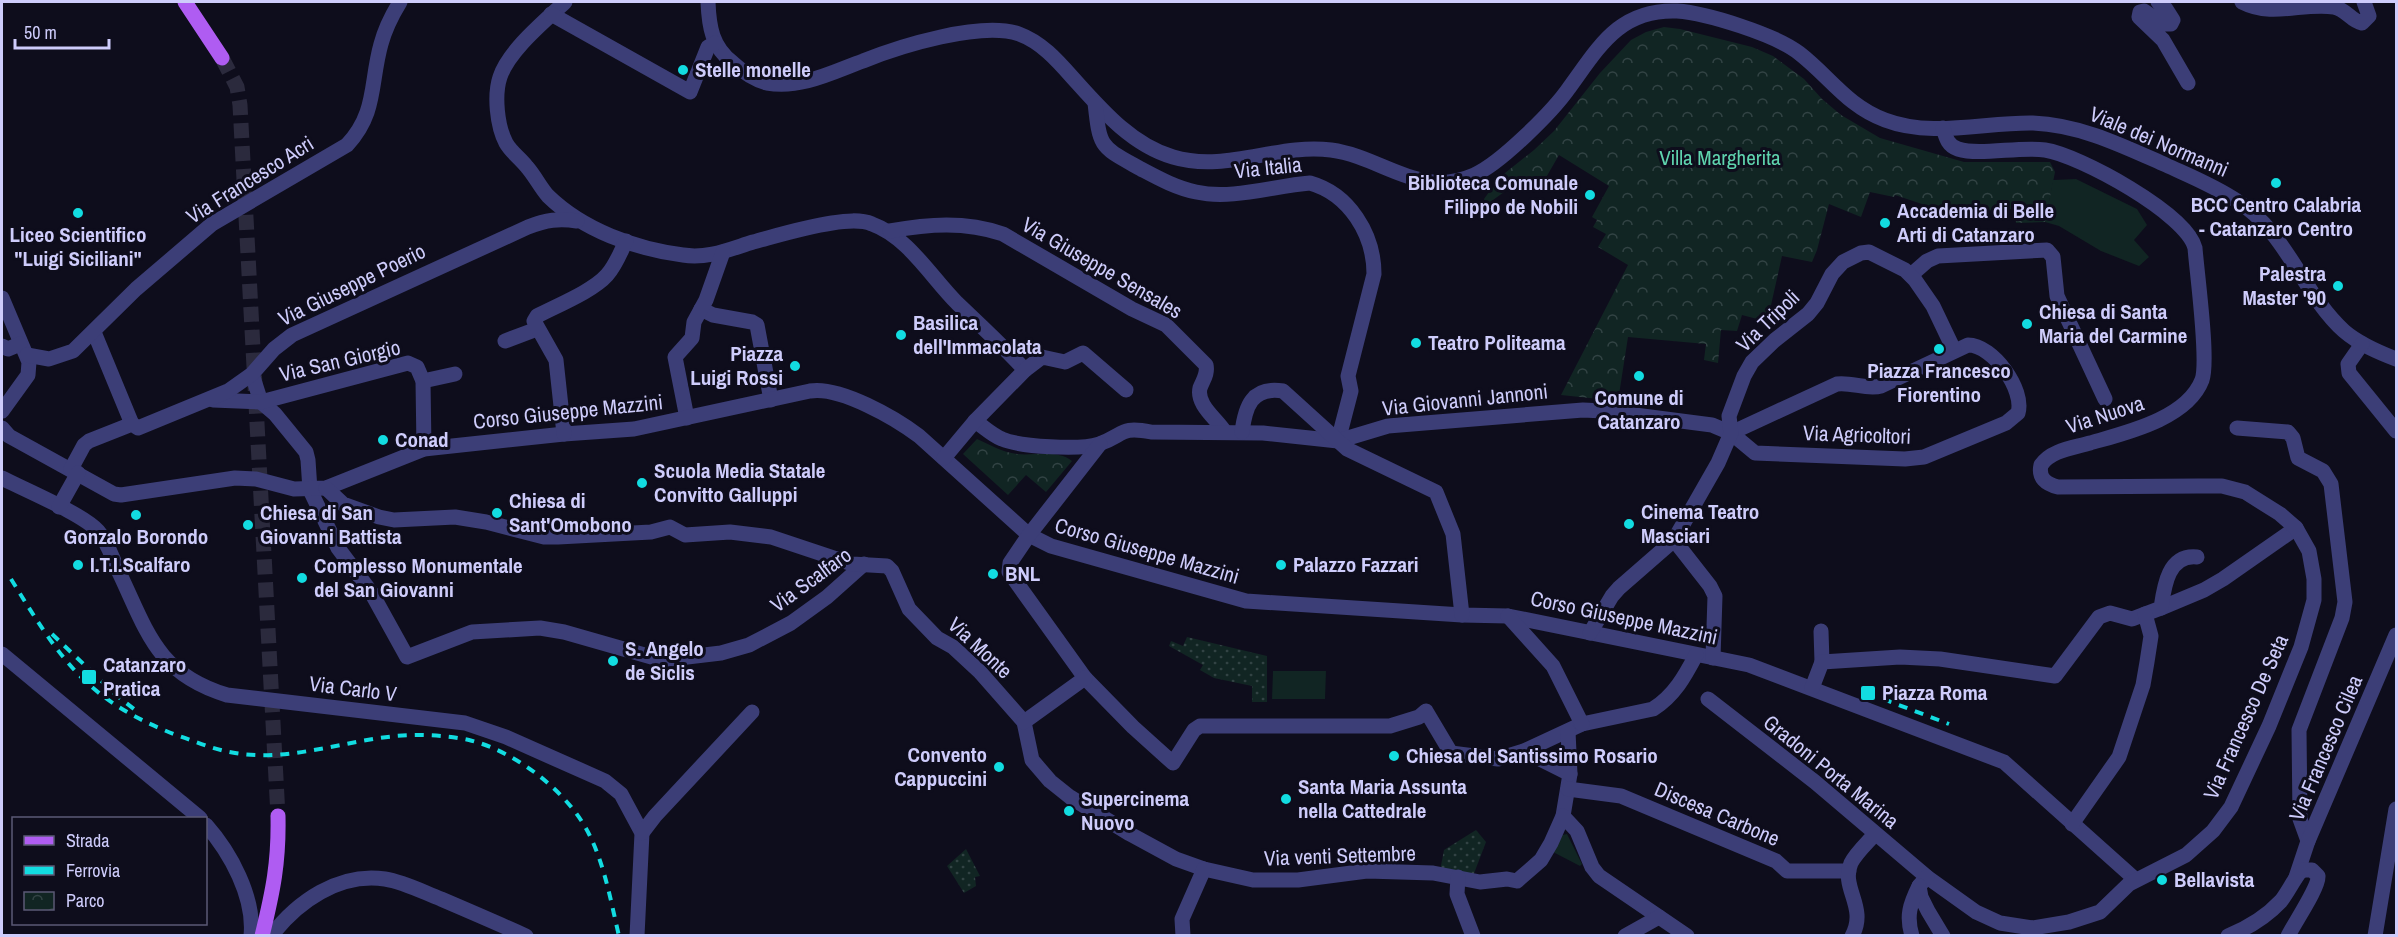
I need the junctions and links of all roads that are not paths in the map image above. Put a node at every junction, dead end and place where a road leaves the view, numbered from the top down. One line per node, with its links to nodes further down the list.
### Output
1 (400, 2): 22 (street, Via Francesco Acri)
2 (565, 2): 8 (street)
3 (708, 2): 9 (street)
4 (2158, 2): 11 (street)
5 (2242, 2): 6 (street)
6 (2364, 2)
7 (189, 5): 10 (main road)
8 (551, 14): 9 (street); 14 (street)
9 (715, 44): 12 (street, Viale dei Normanni)
10 (222, 58)
11 (2188, 82)
12 (1095, 103): 13 (street, Viale dei Normanni); 50 (street, Via Italia)
13 (1943, 128): 24 (street, Viale dei Normanni); 58 (street, Via Nuova)
14 (580, 221): 16 (street); 30 (street, Via Giuseppe Poerio)
15 (890, 231): 17 (street); 29 (street); 45 (street, Via Giuseppe Sensales)
16 (626, 241): 17 (street); 21 (street)
17 (723, 252): 20 (street)
18 (1911, 274): 27 (street, Via Tripoli); 34 (street); 48 (street, Via Tripoli)
19 (2, 298): 26 (street)
20 (701, 309): 36 (street); 39 (street)
21 (537, 329): 23 (street); 49 (street)
22 (94, 332): 26 (street, Via Francesco Acri); 41 (street)
23 (505, 341)
24 (2362, 344): 28 (street, Viale dei Normanni); 44 (street)
25 (2, 346): 26 (street, Via Francesco Acri)
26 (24, 349): 38 (street)
27 (1954, 350): 48 (street); 48 (street, Via Agricoltori)
28 (2397, 359)
29 (1025, 370): 33 (street); 40 (street)
30 (252, 374): 35 (street, Via Giuseppe Poerio); 37 (street)
31 (455, 374): 32 (street)
32 (423, 381): 37 (street, Via San Giorgio); 52 (street, Via San Giorgio)
33 (1126, 390)
34 (2105, 399)
35 (205, 400): 37 (street, Via San Giorgio); 41 (street, Via Giuseppe Poerio)
36 (771, 400): 39 (street, Corso Giuseppe Mazzini); 53 (street, Corso Giuseppe Mazzini)
37 (261, 402): 56 (street)
38 (2, 411)
39 (687, 418): 49 (street, Corso Giuseppe Mazzini)
40 (975, 421): 51 (street); 53 (street)
41 (132, 424): 54 (street, Via Giuseppe Poerio)
42 (2, 428): 54 (street)
43 (2237, 428): 95 (street)
44 (2397, 431)
45 (1226, 432): 46 (street); 51 (street)
46 (1242, 432): 47 (street); 47 (street)
47 (1315, 432): 50 (street)
48 (1731, 433): 50 (street, Via Giovanni Jannoni); 60 (street)
49 (564, 434): 52 (street, Corso Giuseppe Mazzini)
50 (1338, 441): 66 (street)
51 (1100, 444): 59 (street)
52 (424, 449): 56 (street, Corso Giuseppe Mazzini)
53 (944, 458): 59 (street, Corso Giuseppe Mazzini)
54 (74, 471): 56 (street); 57 (street, Via Giuseppe Poerio)
55 (2, 478): 57 (street, Via Carlo V)
56 (318, 489): 62 (street); 62 (street, Via Scalfaro)
57 (59, 507): 93 (street, Via Carlo V)
58 (2296, 528): 64 (street); 100 (street, Via Francesco De Seta)
59 (1029, 535): 66 (street, Corso Giuseppe Mazzini); 77 (street)
60 (1674, 540): 69 (street); 73 (street)
61 (2197, 557): 64 (street)
62 (864, 564): 63 (street, Via Scalfaro)
63 (892, 571): 81 (street, Via Monte)
64 (2161, 608): 65 (street)
65 (2145, 614): 74 (street); 91 (street)
66 (1462, 615): 67 (street, Corso Giuseppe Mazzini)
67 (1508, 616): 69 (street, Corso Giuseppe Mazzini); 82 (street)
68 (1821, 631): 74 (street)
69 (1590, 633): 72 (street, Corso Giuseppe Mazzini)
70 (2397, 635): 95 (street, Via Francesco Cilea)
71 (2, 654): 76 (street)
72 (1696, 655): 73 (street, Corso Giuseppe Mazzini); 82 (street)
73 (1713, 658): 78 (street, Corso Giuseppe Mazzini)
74 (1821, 662): 78 (street)
75 (2, 664): 76 (street)
76 (24, 673): 90 (street)
77 (1085, 678): 81 (street); 84 (street)
78 (1812, 688): 91 (street, Corso Giuseppe Mazzini)
79 (1708, 699): 94 (street, Gradoni Porta Marina)
80 (752, 712): 93 (street)
81 (1024, 722): 85 (street, Via Monte)
82 (1582, 724): 83 (street)
83 (1568, 731): 84 (street); 86 (street, Via venti Settembre)
84 (1524, 751): 86 (street, Discesa Carbone)
85 (1032, 759): 96 (street, Via venti Settembre)
86 (1569, 781): 89 (street, Via venti Settembre); 97 (street, Discesa Carbone)
87 (2397, 810): 117 (street)
88 (278, 816): 104 (main road)
89 (1563, 816): 98 (street, Via venti Settembre); 102 (street)
90 (198, 817)
91 (2072, 824): 100 (street, Corso Giuseppe Mazzini)
92 (207, 826): 103 (street)
93 (642, 833): 107 (street)
94 (1875, 834): 97 (street); 101 (street, Gradoni Porta Marina)
95 (2308, 841): 99 (street, Via Francesco Cilea)
96 (1204, 869): 98 (street, Via venti Settembre); 108 (street)
97 (1849, 871): 112 (street)
98 (1458, 877): 109 (street)
99 (2296, 878): 115 (street, Via Francesco Cilea); 116 (street)
100 (2136, 880): 101 (street, Via Francesco De Seta)
101 (1923, 882): 113 (street); 114 (street)
102 (1659, 917): 110 (street); 111 (street)
103 (252, 936)
104 (262, 936)
105 (271, 936): 106 (street)
106 (526, 936)
107 (637, 936)
108 (1182, 936)
109 (1473, 936)
110 (1625, 936)
111 (1688, 936)
112 (1852, 936)
113 (1912, 936)
114 (1943, 936)
115 (2228, 936)
116 (2288, 936)
117 (2375, 936)

